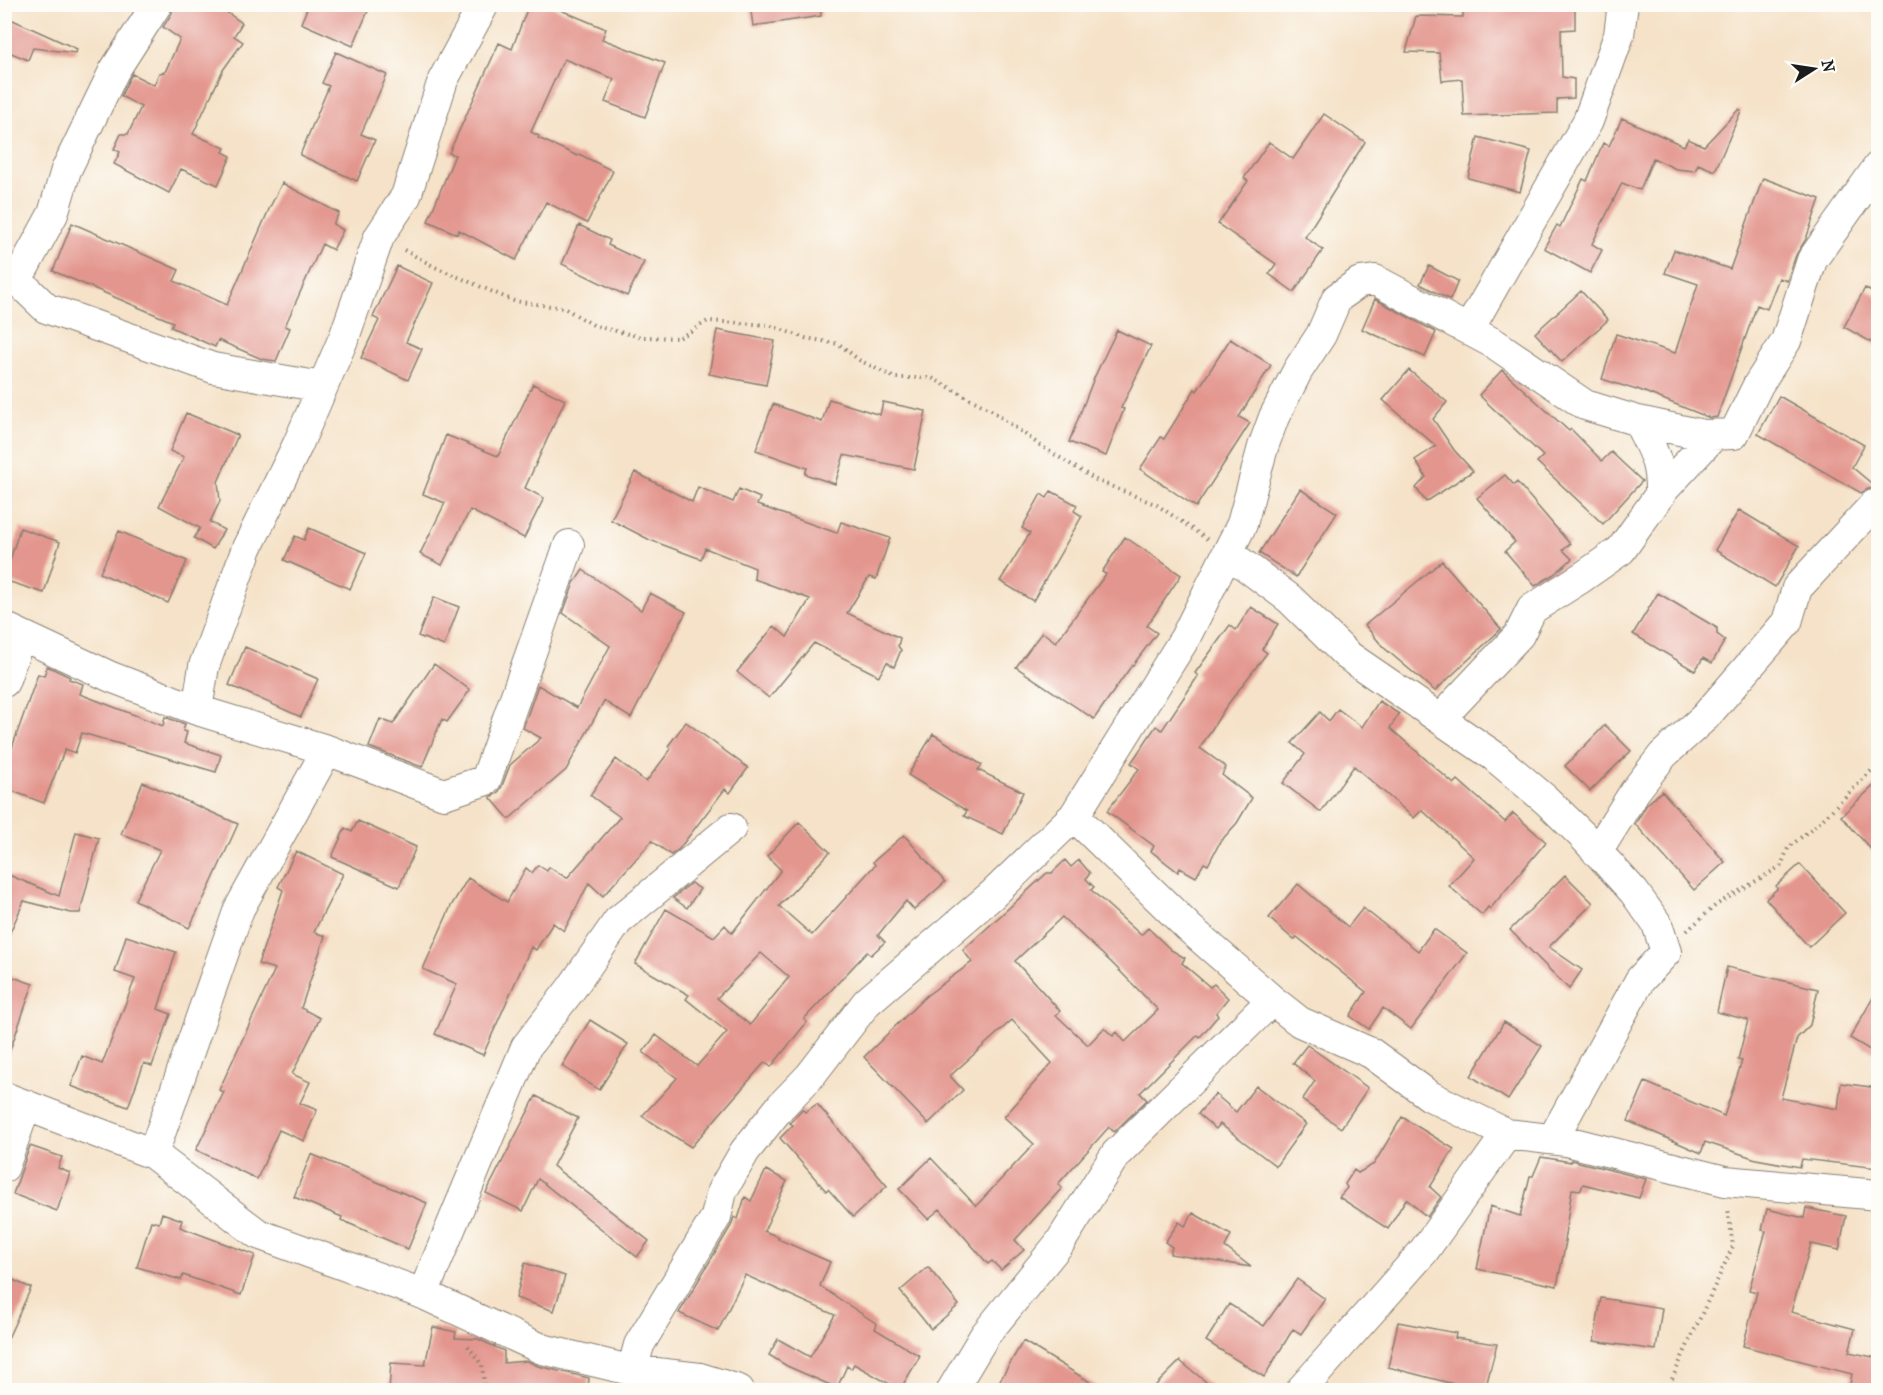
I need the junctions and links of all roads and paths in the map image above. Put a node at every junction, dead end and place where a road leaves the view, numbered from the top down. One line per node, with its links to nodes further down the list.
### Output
1 (157, 4): 6 (street)
2 (484, 4): 5 (street)
3 (1623, 4): 7 (street)
4 (1878, 167): 10 (street)
5 (379, 237): 8 (street); 14 (path)
6 (11, 279): 8 (street)
7 (1469, 329): 9 (street); 14 (street)
8 (322, 387): 18 (street)
9 (1638, 420): 10 (street); 11 (street)
10 (1714, 435): 11 (street)
11 (1660, 495): 17 (street)
12 (1874, 505): 23 (street)
13 (569, 545): 19 (street)
14 (1228, 553): 21 (street); 23 (street)
15 (13, 631): 16 (street); 18 (street)
16 (4, 682)
17 (1453, 705)
18 (197, 711): 19 (street)
19 (327, 750): 29 (street)
20 (1878, 764): 24 (path)
21 (1074, 816): 25 (street); 35 (street)
22 (731, 828): 33 (street)
23 (1597, 852): 24 (street)
24 (1664, 947): 27 (street)
25 (1272, 1000): 28 (street); 38 (street)
26 (15, 1101): 29 (street); 30 (street)
27 (1556, 1133)
28 (1507, 1134): 31 (street); 39 (street)
29 (153, 1154): 33 (street)
30 (4, 1167)
31 (1725, 1180): 32 (street); 40 (path)
32 (1878, 1195)
33 (423, 1294): 34 (street)
34 (478, 1321): 35 (street); 36 (path)
35 (632, 1371): 37 (street)
36 (485, 1390)
37 (739, 1390)
38 (952, 1390)
39 (1301, 1390)
40 (1667, 1390)

